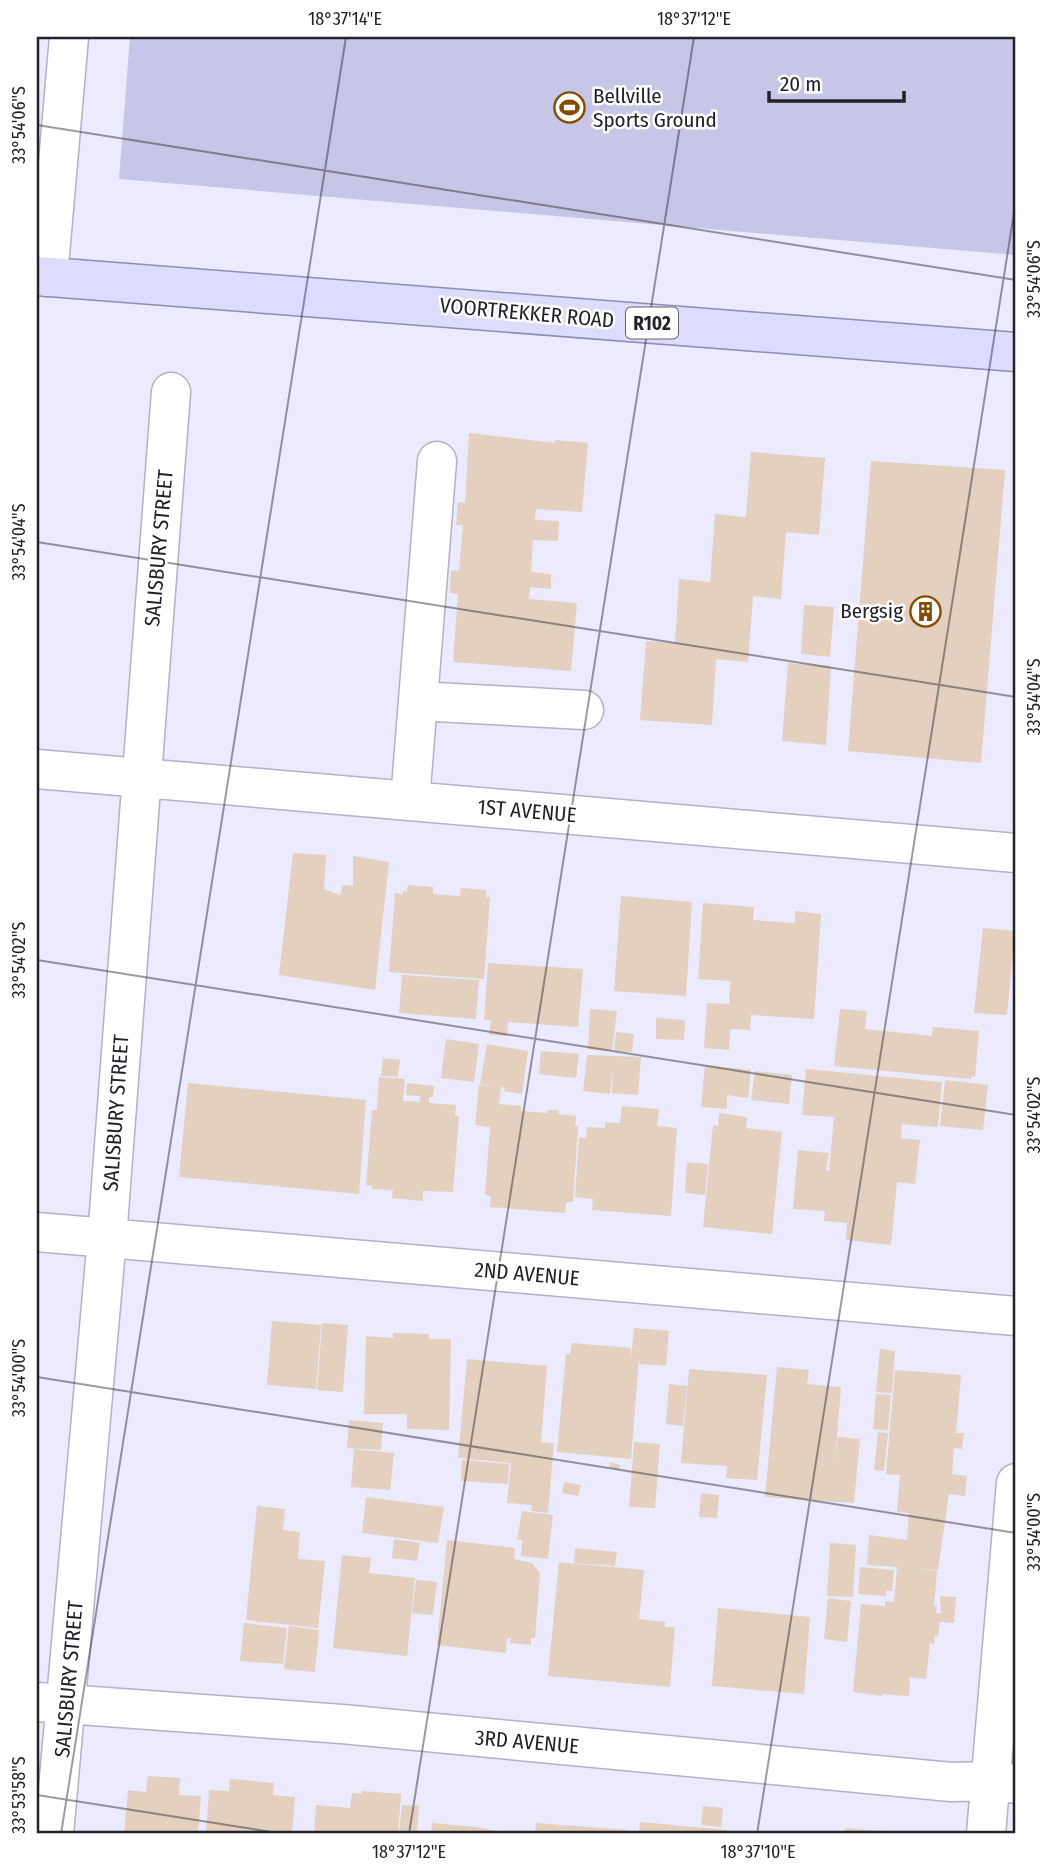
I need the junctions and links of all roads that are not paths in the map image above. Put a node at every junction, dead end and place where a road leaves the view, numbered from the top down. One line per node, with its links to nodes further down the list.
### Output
1 (69, 37): 2 (street)
2 (42, 277): 3 (main road, VOORTREKKER ROAD / R102)
3 (1016, 352)
4 (171, 392): 9 (street, SALISBURY STREET)
5 (437, 461): 6 (street)
6 (418, 701): 7 (street); 10 (street)
7 (584, 710)
8 (37, 769): 9 (street, 1ST AVENUE)
9 (141, 778): 10 (street, 1ST AVENUE); 13 (street, SALISBURY STREET)
10 (410, 801): 11 (street, 1ST AVENUE)
11 (1016, 853)
12 (37, 1233): 13 (street, 2ND AVENUE)
13 (107, 1238): 14 (street, 2ND AVENUE); 16 (street, SALISBURY STREET)
14 (1016, 1316)
15 (1016, 1483): 17 (street)
16 (52, 1703): 17 (street, 3RD AVENUE); 18 (street, SALISBURY STREET)
17 (1004, 1782): 19 (street)
18 (54, 1834)
19 (986, 1834)

